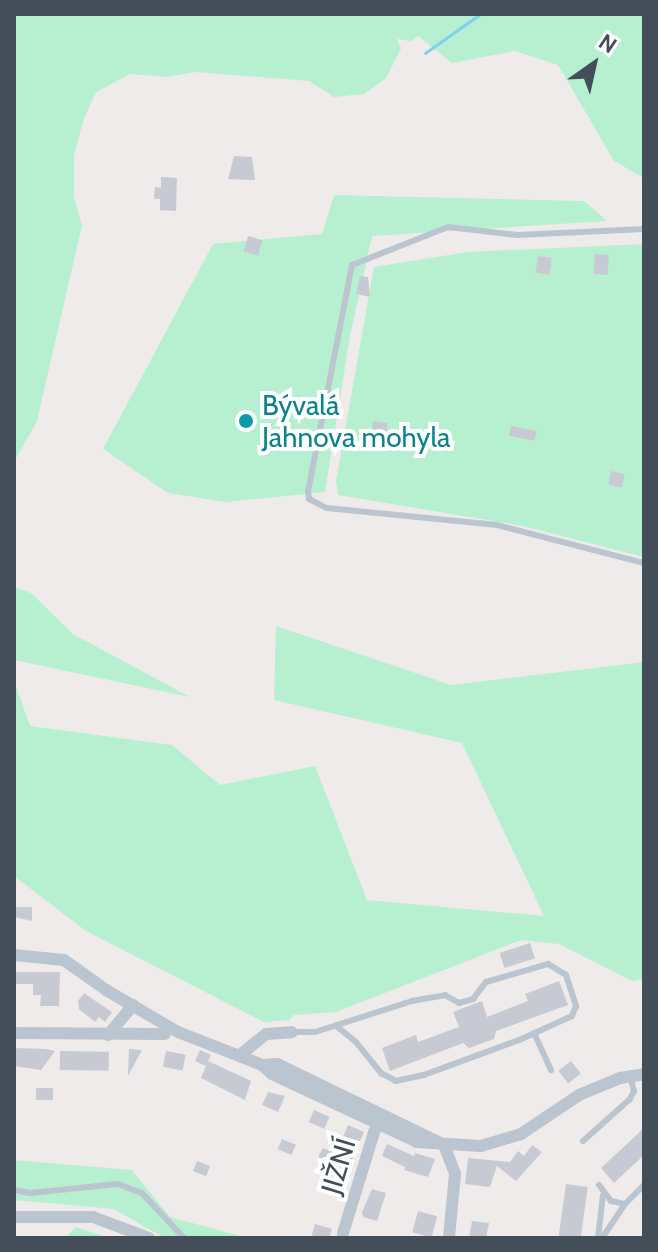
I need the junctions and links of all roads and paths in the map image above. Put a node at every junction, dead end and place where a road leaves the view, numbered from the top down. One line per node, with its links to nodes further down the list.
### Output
1 (644, 229): 2 (lane)
2 (644, 563)
3 (14, 955): 4 (street)
4 (133, 1005): 10 (street); 11 (street)
5 (336, 1026): 6 (lane); 8 (lane); 8 (lane)
6 (292, 1032): 11 (street)
7 (14, 1033): 10 (street)
8 (534, 1033): 12 (lane)
9 (165, 1034): 10 (street)
10 (108, 1035)
11 (240, 1055): 15 (street)
12 (551, 1070)
13 (644, 1074): 14 (street)
14 (630, 1076): 16 (lane); 17 (street)
15 (381, 1119): 17 (street); 24 (street, JIŽNÍ)
16 (583, 1141)
17 (444, 1145): 27 (street)
18 (599, 1185): 21 (lane)
19 (644, 1185): 22 (lane)
20 (14, 1190): 26 (lane)
21 (603, 1195): 22 (lane); 28 (lane)
22 (625, 1204): 28 (lane)
23 (14, 1217): 25 (street)
24 (343, 1233)
25 (149, 1238)
26 (184, 1238)
27 (449, 1238)
28 (600, 1238)

